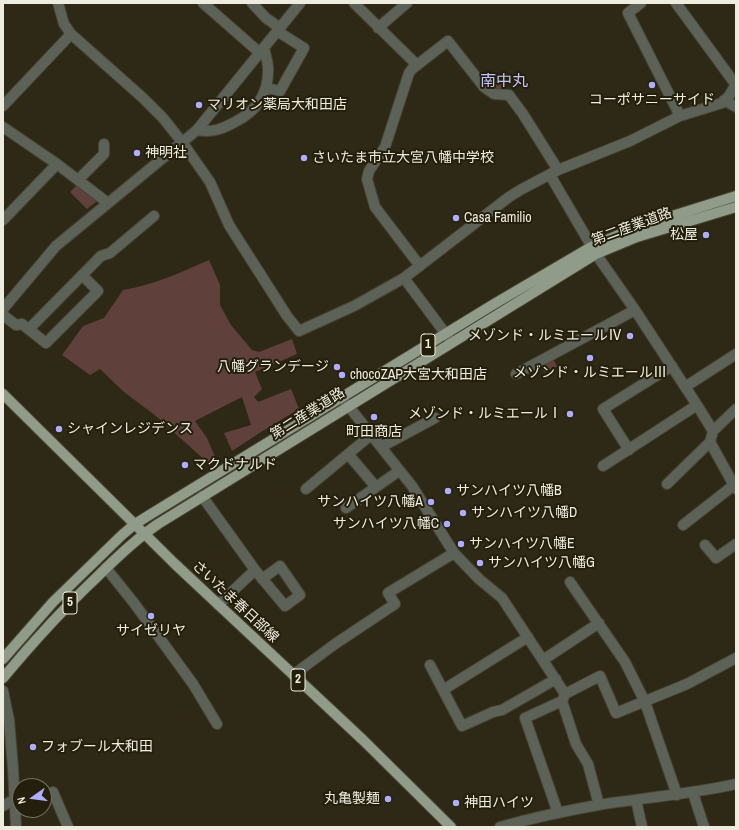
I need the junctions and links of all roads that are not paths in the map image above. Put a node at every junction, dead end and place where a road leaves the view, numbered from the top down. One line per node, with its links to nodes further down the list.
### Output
1 (58, 3): 11 (street)
2 (203, 3): 12 (street)
3 (252, 3): 10 (street)
4 (300, 3): 10 (street)
5 (407, 3): 9 (street)
6 (641, 3): 19 (street)
7 (676, 3): 14 (street)
8 (356, 4): 9 (street)
9 (378, 28): 13 (street)
10 (279, 29): 12 (street); 15 (street)
11 (71, 34): 17 (street); 22 (street)
12 (262, 50): 15 (street); 21 (street)
13 (417, 65): 25 (street); 33 (street)
14 (736, 85): 16 (street)
15 (267, 88): 21 (street)
16 (724, 100): 18 (street); 19 (street)
17 (3, 106)
18 (736, 107)
19 (680, 116): 25 (street)
20 (3, 127): 24 (street)
21 (197, 130): 22 (street)
22 (182, 142): 28 (street); 35 (street)
23 (104, 144): 26 (street)
24 (56, 164): 26 (street); 31 (street)
25 (554, 173): 32 (street); 33 (street)
26 (78, 180): 28 (street)
27 (736, 196): 32 (main road, 第二産業道路 / 1)
28 (108, 203): 36 (street)
29 (736, 207): 32 (main road, 第二産業道路 / 1)
30 (154, 216): 34 (street)
31 (3, 220)
32 (593, 250): 37 (street); 40 (main road, 第二産業道路 / 1)
33 (420, 266): 35 (street)
34 (82, 275): 39 (street); 39 (street)
35 (404, 278): 40 (street)
36 (3, 309)
37 (635, 310): 42 (street); 43 (street)
38 (3, 315): 39 (street)
39 (29, 328)
40 (449, 338): 46 (main road, 第二産業道路 / 1)
41 (736, 354): 44 (street)
42 (672, 366): 44 (street); 53 (street)
43 (516, 374)
44 (685, 387): 47 (street)
45 (3, 394): 63 (main road, さいたま春日部線 / 2)
46 (345, 402): 50 (street); 61 (main road, 第二産業道路 / 1); 63 (main road, 第二産業道路 / 1)
47 (697, 405): 51 (street); 53 (street)
48 (736, 409): 51 (street)
49 (435, 418): 52 (street)
50 (371, 435): 52 (street); 54 (street)
51 (711, 436): 57 (street); 59 (street)
52 (381, 447): 56 (street)
53 (629, 450): 55 (street)
54 (348, 454): 58 (street); 60 (street)
55 (603, 466)
56 (399, 471): 58 (street); 68 (street)
57 (667, 484)
58 (376, 487): 62 (street)
59 (735, 487): 64 (street)
60 (306, 489)
61 (202, 496): 65 (main road, 第二産業道路 / 1); 70 (street)
62 (346, 508)
63 (135, 524): 65 (main road, さいたま春日部線 / 2); 77 (main road, 第二産業道路 / 5)
64 (683, 525)
65 (144, 534): 69 (main road, 第二産業道路 / 5); 73 (main road, さいたま春日部線 / 2)
66 (736, 544): 67 (street)
67 (705, 545)
68 (454, 553): 75 (street); 80 (street)
69 (106, 568): 81 (main road, 第二産業道路 / 5); 87 (street)
70 (255, 570): 71 (street); 73 (street)
71 (262, 579)
72 (570, 582): 74 (street)
73 (218, 605): 80 (main road, さいたま春日部線 / 2)
74 (599, 623): 78 (street); 86 (street)
75 (528, 637): 78 (street); 83 (street)
76 (736, 658): 86 (street)
77 (3, 659)
78 (543, 660): 82 (street)
79 (430, 665): 83 (street)
80 (293, 675): 97 (main road, さいたま春日部線 / 2)
81 (3, 678)
82 (556, 679): 83 (street); 85 (street)
83 (444, 690)
84 (3, 691): 88 (street)
85 (564, 698): 86 (street); 94 (street); 95 (street)
86 (645, 702): 92 (street)
87 (217, 724)
88 (15, 778)
89 (736, 784): 91 (street)
90 (52, 792): 96 (street)
91 (693, 792): 92 (street); 100 (street)
92 (677, 795): 93 (street)
93 (636, 800): 94 (street); 99 (street)
94 (599, 805): 95 (street)
95 (558, 813): 98 (street)
96 (68, 827)
97 (451, 827)
98 (500, 827)
99 (642, 827)
100 (704, 827)

